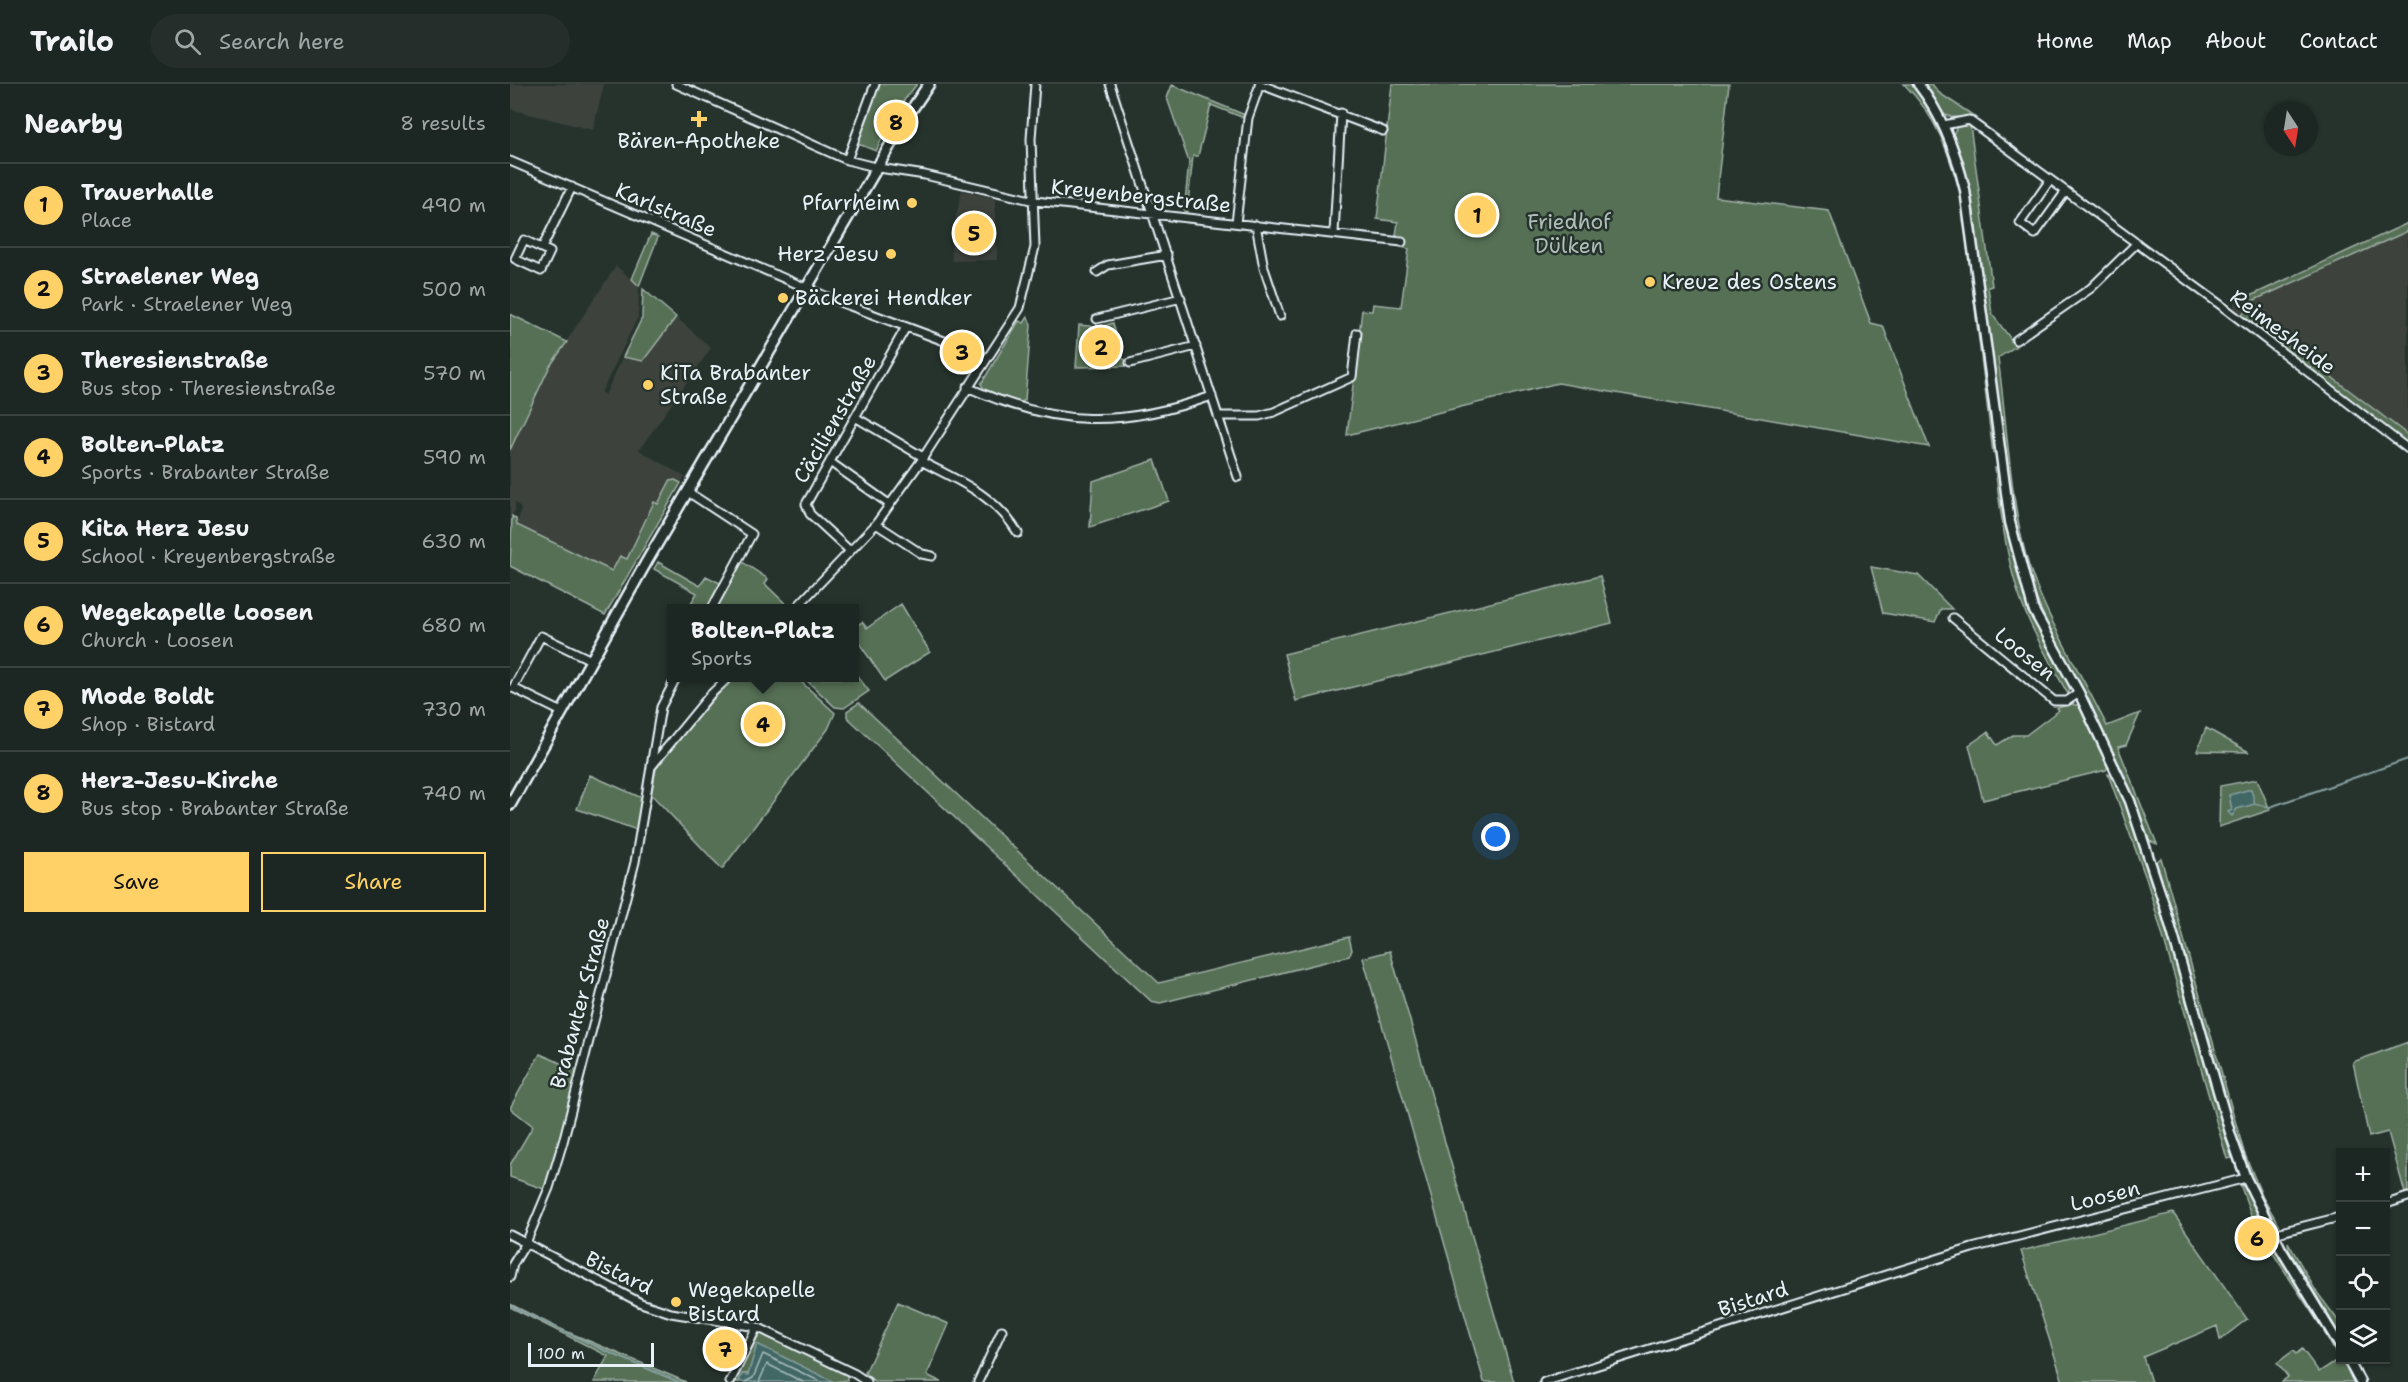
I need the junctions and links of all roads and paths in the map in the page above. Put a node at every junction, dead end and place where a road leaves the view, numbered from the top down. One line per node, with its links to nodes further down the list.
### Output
1 (676, 84): 12 (street, Kreyenbergstraße)
2 (875, 84): 12 (street)
3 (929, 84): 14 (main road)
4 (1035, 84): 18 (street)
5 (1110, 84): 19 (street)
6 (1260, 84): 8 (street); 20 (street)
7 (1918, 84): 10 (street)
8 (1277, 87): 9 (street)
9 (1341, 113): 11 (street); 22 (street)
10 (1944, 125): 15 (street, Reimesheide); 58 (street)
11 (1383, 131)
12 (847, 160): 14 (street, Kreyenbergstraße)
13 (510, 161): 16 (street, Karlstraße)
14 (879, 168): 18 (street, Kreyenbergstraße); 28 (main road)
15 (2050, 180): 17 (street, Reimesheide); 17 (street)
16 (572, 187): 25 (street); 28 (street, Karlstraße)
17 (2066, 191): 24 (street, Reimesheide)
18 (1035, 201): 19 (street, Kreyenbergstraße); 36 (street)
19 (1152, 212): 20 (street, Kreyenbergstraße); 26 (street)
20 (1236, 223): 21 (street, Kreyenbergstraße)
21 (1256, 225): 22 (street, Kreyenbergstraße); 30 (street)
22 (1334, 233): 23 (street, Kreyenbergstraße)
23 (1402, 242)
24 (2137, 243): 34 (street); 42 (street, Reimesheide)
25 (542, 248): 25 (street)
26 (1167, 255): 27 (street); 29 (street)
27 (1097, 272)
28 (809, 289): 32 (street, Karlstraße); 46 (main road)
29 (1181, 298): 31 (street); 35 (street)
30 (1280, 316)
31 (1097, 319)
32 (906, 327): 36 (street, Karlstraße); 41 (street, Cäcilienstraße)
33 (1357, 333): 40 (street)
34 (2016, 340)
35 (1196, 346): 37 (street); 39 (street)
36 (986, 360): 38 (street)
37 (1130, 363)
38 (967, 387): 39 (street); 43 (street)
39 (1212, 396): 40 (street)
40 (1218, 416): 45 (street)
41 (855, 417): 43 (street); 44 (street, Cäcilienstraße)
42 (2408, 449)
43 (922, 459): 47 (street); 49 (street)
44 (830, 462): 47 (street); 50 (street, Cäcilienstraße)
45 (1238, 477)
46 (688, 492): 52 (street); 55 (main road)
47 (889, 504): 48 (street)
48 (876, 524): 50 (street); 51 (street)
49 (1018, 532)
50 (849, 550): 53 (street)
51 (932, 556)
52 (715, 604)
53 (800, 604)
54 (1953, 618): 58 (street, Loosen)
55 (591, 660): 59 (main road); 59 (street)
56 (674, 682): 60 (street, Brabanter Straße)
57 (724, 682): 60 (street, Brabanter Straße)
58 (2079, 693): 63 (street)
59 (561, 712): 61 (main road)
60 (651, 767): 69 (street, Brabanter Straße)
61 (513, 794): 62 (main road)
62 (510, 806)
63 (2246, 1178): 67 (street); 70 (street, Loosen)
64 (2408, 1197): 65 (street)
65 (2390, 1202)
66 (2336, 1218): 67 (street)
67 (2273, 1234): 74 (street)
68 (510, 1235): 69 (street, Bistard)
69 (526, 1243): 71 (street, Brabanter Straße); 72 (street, Bistard)
70 (1972, 1248): 79 (street, Bistard)
71 (510, 1277)
72 (757, 1327): 76 (street); 77 (street, Bistard)
73 (1002, 1330): 78 (street)
74 (2336, 1339)
75 (2351, 1364): 80 (street)
76 (730, 1382)
77 (867, 1382)
78 (978, 1382)
79 (1544, 1382)
80 (2360, 1382)

